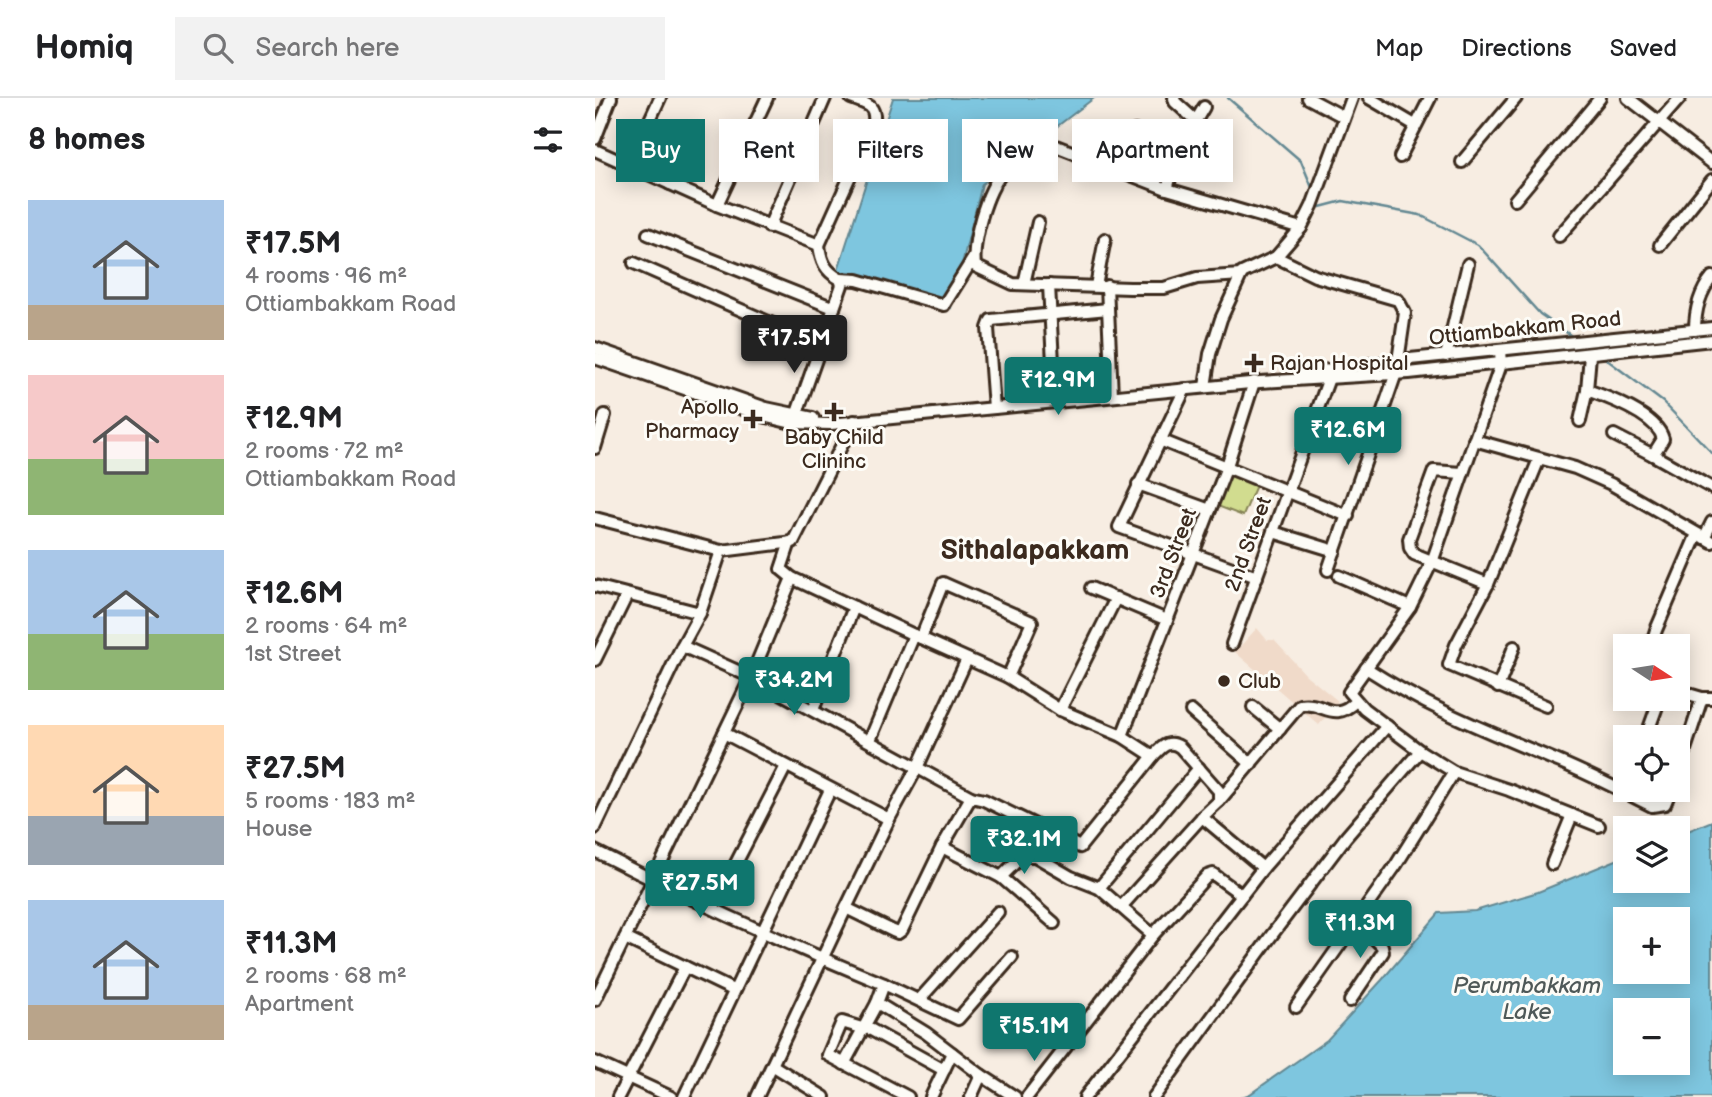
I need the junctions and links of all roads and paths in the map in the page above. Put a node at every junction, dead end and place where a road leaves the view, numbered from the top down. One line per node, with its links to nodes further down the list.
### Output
1 (611, 98): 22 (street)
2 (660, 98): 17 (street)
3 (767, 98): 34 (street)
4 (824, 98): 36 (street)
5 (851, 98): 41 (street)
6 (1174, 98): 18 (street)
7 (1308, 98): 16 (street)
8 (1352, 98): 16 (street)
9 (1369, 98): 21 (street)
10 (1430, 98): 21 (street)
11 (1516, 98): 26 (street)
12 (1600, 98): 33 (street)
13 (1629, 98): 20 (street)
14 (1681, 98): 20 (street)
15 (1204, 107): 19 (street)
16 (1344, 117): 37 (street)
17 (650, 119)
18 (1194, 119)
19 (1196, 119)
20 (1660, 122): 27 (street); 39 (street)
21 (1415, 125): 24 (street)
22 (595, 139)
23 (595, 150): 25 (street)
24 (1399, 157)
25 (616, 159)
26 (1462, 162)
27 (1712, 163)
28 (1712, 180): 42 (street)
29 (666, 182): 31 (street)
30 (1169, 182): 32 (street)
31 (670, 184): 34 (street)
32 (1167, 189): 37 (street); 43 (street)
33 (1515, 200)
34 (717, 205): 36 (street)
35 (1038, 222): 50 (street)
36 (769, 227): 41 (street)
37 (1301, 228): 44 (street)
38 (648, 234): 53 (street)
39 (1559, 236)
40 (1105, 239): 52 (street)
41 (819, 245): 49 (street)
42 (1660, 245)
43 (974, 257): 49 (street); 50 (street)
44 (1276, 257): 47 (street); 65 (street)
45 (634, 263): 59 (street)
46 (1468, 264): 63 (street)
47 (1241, 275): 52 (street); 70 (street)
48 (1712, 277): 57 (street)
49 (840, 279): 53 (street)
50 (1024, 284): 51 (street)
51 (1049, 285): 52 (street); 55 (street)
52 (1101, 286): 54 (street)
53 (834, 308): 59 (street)
54 (1108, 310): 55 (street); 73 (street)
55 (1051, 313): 74 (street); 75 (street)
56 (1712, 328): 57 (street, Ottiambakkam Road)
57 (1695, 330): 61 (street, Ottiambakkam Road)
58 (1712, 340): 62 (street, Ottiambakkam Road)
59 (821, 345): 77 (street)
60 (595, 348): 77 (street, Ottiambakkam Road)
61 (1500, 351): 63 (street, Ottiambakkam Road); 66 (street)
62 (1592, 355): 66 (street, Ottiambakkam Road); 72 (street)
63 (1446, 356): 65 (street, Ottiambakkam Road)
64 (595, 358): 78 (street, Ottiambakkam Road)
65 (1398, 361): 69 (street, Ottiambakkam Road)
66 (1501, 364): 67 (street, Ottiambakkam Road); 82 (street)
67 (1396, 373): 68 (street, Ottiambakkam Road); 92 (street)
68 (1329, 378): 69 (street, Ottiambakkam Road); 90 (street, 2nd Street)
69 (1257, 382): 70 (street, Ottiambakkam Road); 86 (street, 3rd Street)
70 (1205, 387): 71 (street, Ottiambakkam Road)
71 (1185, 389): 73 (street, Ottiambakkam Road); 81 (street)
72 (1587, 390): 79 (street); 84 (street)
73 (1112, 396): 74 (street, Ottiambakkam Road)
74 (1055, 402): 75 (street, Ottiambakkam Road)
75 (994, 408): 78 (street, Ottiambakkam Road)
76 (605, 415): 83 (street)
77 (796, 415): 78 (street, Ottiambakkam Road)
78 (854, 421): 97 (street)
79 (1580, 421)
80 (1613, 435): 84 (street)
81 (1160, 440): 86 (street); 88 (street)
82 (1474, 440): 85 (street); 87 (street)
83 (595, 448)
84 (1653, 456): 89 (street)
85 (1539, 459): 96 (street); 106 (street)
86 (1227, 468): 90 (street); 91 (street, 3rd Street)
87 (1462, 473): 101 (street); 101 (street)
88 (1138, 484): 91 (street); 100 (street)
89 (1712, 488)
90 (1287, 492): 92 (street); 95 (street, 2nd Street)
91 (1210, 510): 100 (street, 3rd Street)
92 (1348, 516): 99 (street)
93 (595, 518): 98 (street)
94 (1712, 522): 96 (street)
95 (1273, 532): 99 (street); 104 (street, 2nd Street)
96 (1704, 538): 115 (street)
97 (790, 542): 98 (street); 105 (street)
98 (721, 551): 113 (street)
99 (1335, 551): 102 (street)
100 (1193, 554): 104 (street); 114 (street, 3rd Street)
101 (1432, 562): 106 (street); 112 (street)
102 (1328, 570)
103 (1339, 576): 112 (street)
104 (1257, 577): 117 (street, 2nd Street)
105 (792, 578): 111 (street); 123 (street)
106 (1488, 584): 125 (street)
107 (595, 586): 109 (street)
108 (1091, 587): 110 (street)
109 (627, 595): 113 (street); 121 (street)
110 (1116, 598): 114 (street); 131 (street)
111 (854, 607): 116 (street); 130 (street)
112 (1410, 607): 122 (street)
113 (700, 613): 118 (street)
114 (1167, 620): 136 (street, 3rd Street)
115 (1654, 634)
116 (917, 637): 120 (street); 124 (street); 137 (street)
117 (1232, 644)
118 (682, 646): 123 (street); 156 (street)
119 (1514, 647): 125 (street)
120 (967, 659): 124 (street); 143 (street)
121 (595, 660)
122 (1366, 668): 127 (street); 146 (street)
123 (751, 677): 130 (street); 135 (street)
124 (1008, 677): 131 (street)
125 (1498, 687): 128 (street)
126 (1707, 698): 138 (street)
127 (1356, 701): 133 (street); 134 (street)
128 (1546, 706)
129 (1253, 707): 134 (street)
130 (813, 709): 137 (street)
131 (1060, 710): 136 (street)
132 (1191, 711): 141 (street)
133 (1387, 726): 139 (street); 160 (street)
134 (1280, 729): 141 (street)
135 (724, 733): 142 (street); 162 (street)
136 (1122, 736): 140 (street)
137 (870, 740): 143 (street)
138 (1690, 741)
139 (1420, 751): 145 (street); 203 (street)
140 (1153, 756): 144 (street); 148 (street)
141 (1251, 764): 149 (street)
142 (786, 766): 147 (street); 165 (street)
143 (917, 768): 148 (street); 154 (street)
144 (1199, 768): 149 (street); 163 (street)
145 (1454, 772): 152 (street); 169 (street)
146 (1613, 787)
147 (830, 790): 154 (street); 171 (street)
148 (971, 797): 157 (street)
149 (1219, 801): 153 (street)
150 (1644, 802): 151 (street)
151 (1666, 802)
152 (1572, 815): 155 (street); 159 (street)
153 (1202, 817): 160 (street); 167 (street)
154 (889, 819): 166 (street)
155 (1599, 826)
156 (595, 828)
157 (942, 847): 161 (street); 166 (street)
158 (595, 851): 162 (street)
159 (1552, 864)
160 (1263, 868): 164 (street)
161 (1001, 877): 163 (street); 170 (street)
162 (652, 880): 165 (street); 173 (street)
163 (1099, 888): 167 (street)
164 (1242, 895): 172 (street); 202 (street)
165 (713, 908): 171 (street)
166 (846, 908): 175 (street)
167 (1121, 908): 172 (street)
168 (998, 912): 180 (street)
169 (1357, 921): 181 (street); 183 (street)
170 (1054, 923)
171 (761, 931): 175 (street); 178 (street)
172 (1153, 936): 201 (street)
173 (625, 938): 176 (street); 179 (street)
174 (1012, 957): 180 (street)
175 (822, 959): 177 (street); 188 (street)
176 (685, 967): 178 (street); 191 (street)
177 (884, 984): 180 (street); 182 (street)
178 (733, 990): 194 (street)
179 (595, 1000)
180 (919, 1000)
181 (1350, 1001)
182 (877, 1003): 184 (street); 185 (street)
183 (1296, 1007)
184 (865, 1028): 187 (street); 187 (street); 189 (street)
185 (951, 1053): 189 (street); 190 (street)
186 (595, 1062): 191 (street)
187 (844, 1064): 197 (street)
188 (772, 1065): 195 (street); 196 (street)
189 (944, 1070): 198 (street)
190 (981, 1075): 199 (street); 200 (street)
191 (628, 1077): 192 (street); 193 (street)
192 (618, 1097)
193 (671, 1097)
194 (684, 1097)
195 (757, 1097)
196 (824, 1097)
197 (908, 1097)
198 (931, 1097)
199 (971, 1097)
200 (1015, 1097)
201 (1027, 1097)
202 (1085, 1097)
203 (1154, 1097)

